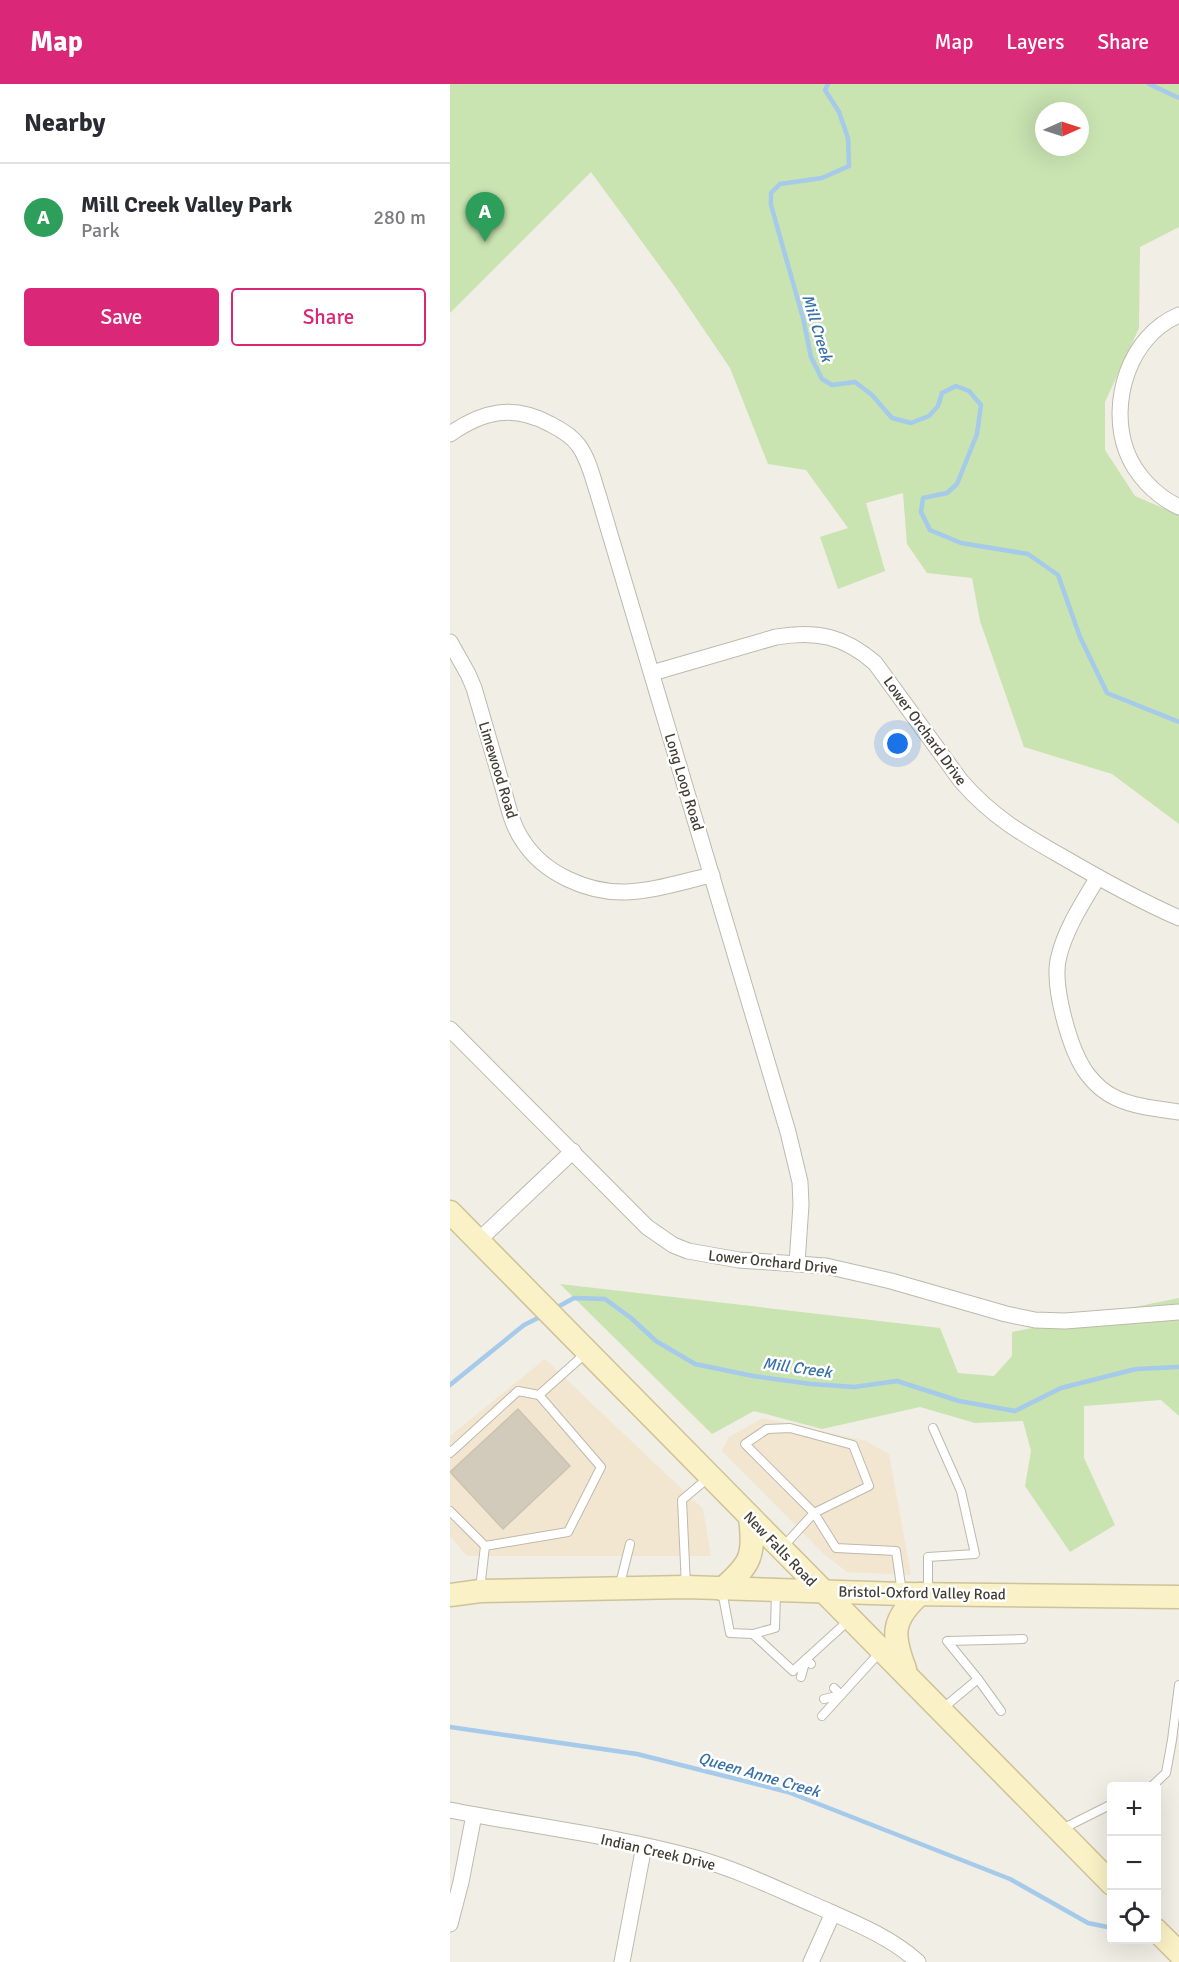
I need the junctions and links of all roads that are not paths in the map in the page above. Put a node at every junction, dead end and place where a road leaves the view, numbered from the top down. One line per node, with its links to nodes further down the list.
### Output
1 (1179, 315): 3 (street)
2 (450, 434): 5 (street, Long Loop Road)
3 (1179, 507)
4 (450, 642): 6 (street, Limewood Road)
5 (652, 673): 6 (street, Long Loop Road); 7 (street, Lower Orchard Drive)
6 (712, 875): 14 (street, Long Loop Road)
7 (1098, 877): 8 (street, Lower Orchard Drive); 10 (street)
8 (1179, 918)
9 (450, 1029): 11 (street, Lower Orchard Drive)
10 (1179, 1112)
11 (573, 1151): 13 (street); 14 (street, Lower Orchard Drive)
12 (450, 1212): 13 (main road, New Falls Road)
13 (478, 1241): 16 (main road, New Falls Road)
14 (797, 1263): 15 (street, Lower Orchard Drive)
15 (1179, 1312)
16 (588, 1352): 17 (lane); 20 (main road, New Falls Road)
17 (539, 1395): 19 (lane); 25 (lane)
18 (933, 1428): 33 (lane)
19 (450, 1453)
20 (709, 1477): 23 (main road, New Falls Road); 27 (lane)
21 (450, 1511): 25 (lane)
22 (814, 1513): 22 (lane); 26 (lane); 33 (lane)
23 (750, 1517): 26 (main road, New Falls Road); 29 (main road)
24 (630, 1544): 28 (lane)
25 (485, 1546): 31 (lane)
26 (781, 1549): 32 (main road, New Falls Road)
27 (686, 1587): 28 (main road, Bristol-Oxford Valley Road); 29 (main road, Bristol-Oxford Valley Road)
28 (619, 1589): 31 (main road, Bristol-Oxford Valley Road)
29 (722, 1589): 30 (main road, Bristol-Oxford Valley Road); 37 (lane)
30 (776, 1589): 32 (main road, Bristol-Oxford Valley Road); 37 (lane)
31 (480, 1591): 34 (main road, Bristol-Oxford Valley Road)
32 (822, 1591): 33 (main road, Bristol-Oxford Valley Road); 36 (main road, New Falls Road)
33 (917, 1594): 35 (main road, Bristol-Oxford Valley Road); 42 (main road)
34 (450, 1595)
35 (1179, 1597)
36 (852, 1618): 39 (main road, New Falls Road); 41 (lane)
37 (753, 1634): 41 (lane)
38 (1023, 1639): 44 (lane)
39 (882, 1650): 42 (main road, New Falls Road); 48 (lane)
40 (820, 1655): 41 (lane)
41 (808, 1661): 43 (lane)
42 (908, 1676): 50 (main road, New Falls Road)
43 (801, 1677)
44 (978, 1679): 50 (lane); 51 (lane)
45 (844, 1680): 48 (lane)
46 (1179, 1685): 53 (lane)
47 (834, 1688): 48 (lane)
48 (841, 1695): 49 (lane); 52 (lane)
49 (824, 1699)
50 (941, 1710): 57 (main road, New Falls Road)
51 (1001, 1711)
52 (822, 1716)
53 (1156, 1782)
54 (1107, 1806): 57 (lane)
55 (450, 1810): 56 (street, Indian Creek Drive)
56 (474, 1815): 58 (street, Indian Creek Drive); 61 (street)
57 (1059, 1830): 59 (main road, New Falls Road)
58 (644, 1846): 60 (street, Indian Creek Drive); 64 (street)
59 (1107, 1879)
60 (833, 1913): 65 (street); 66 (street, Indian Creek Drive)
61 (450, 1924)
62 (1161, 1935): 63 (main road)
63 (1179, 1953)
64 (622, 1962)
65 (811, 1962)
66 (918, 1962)

